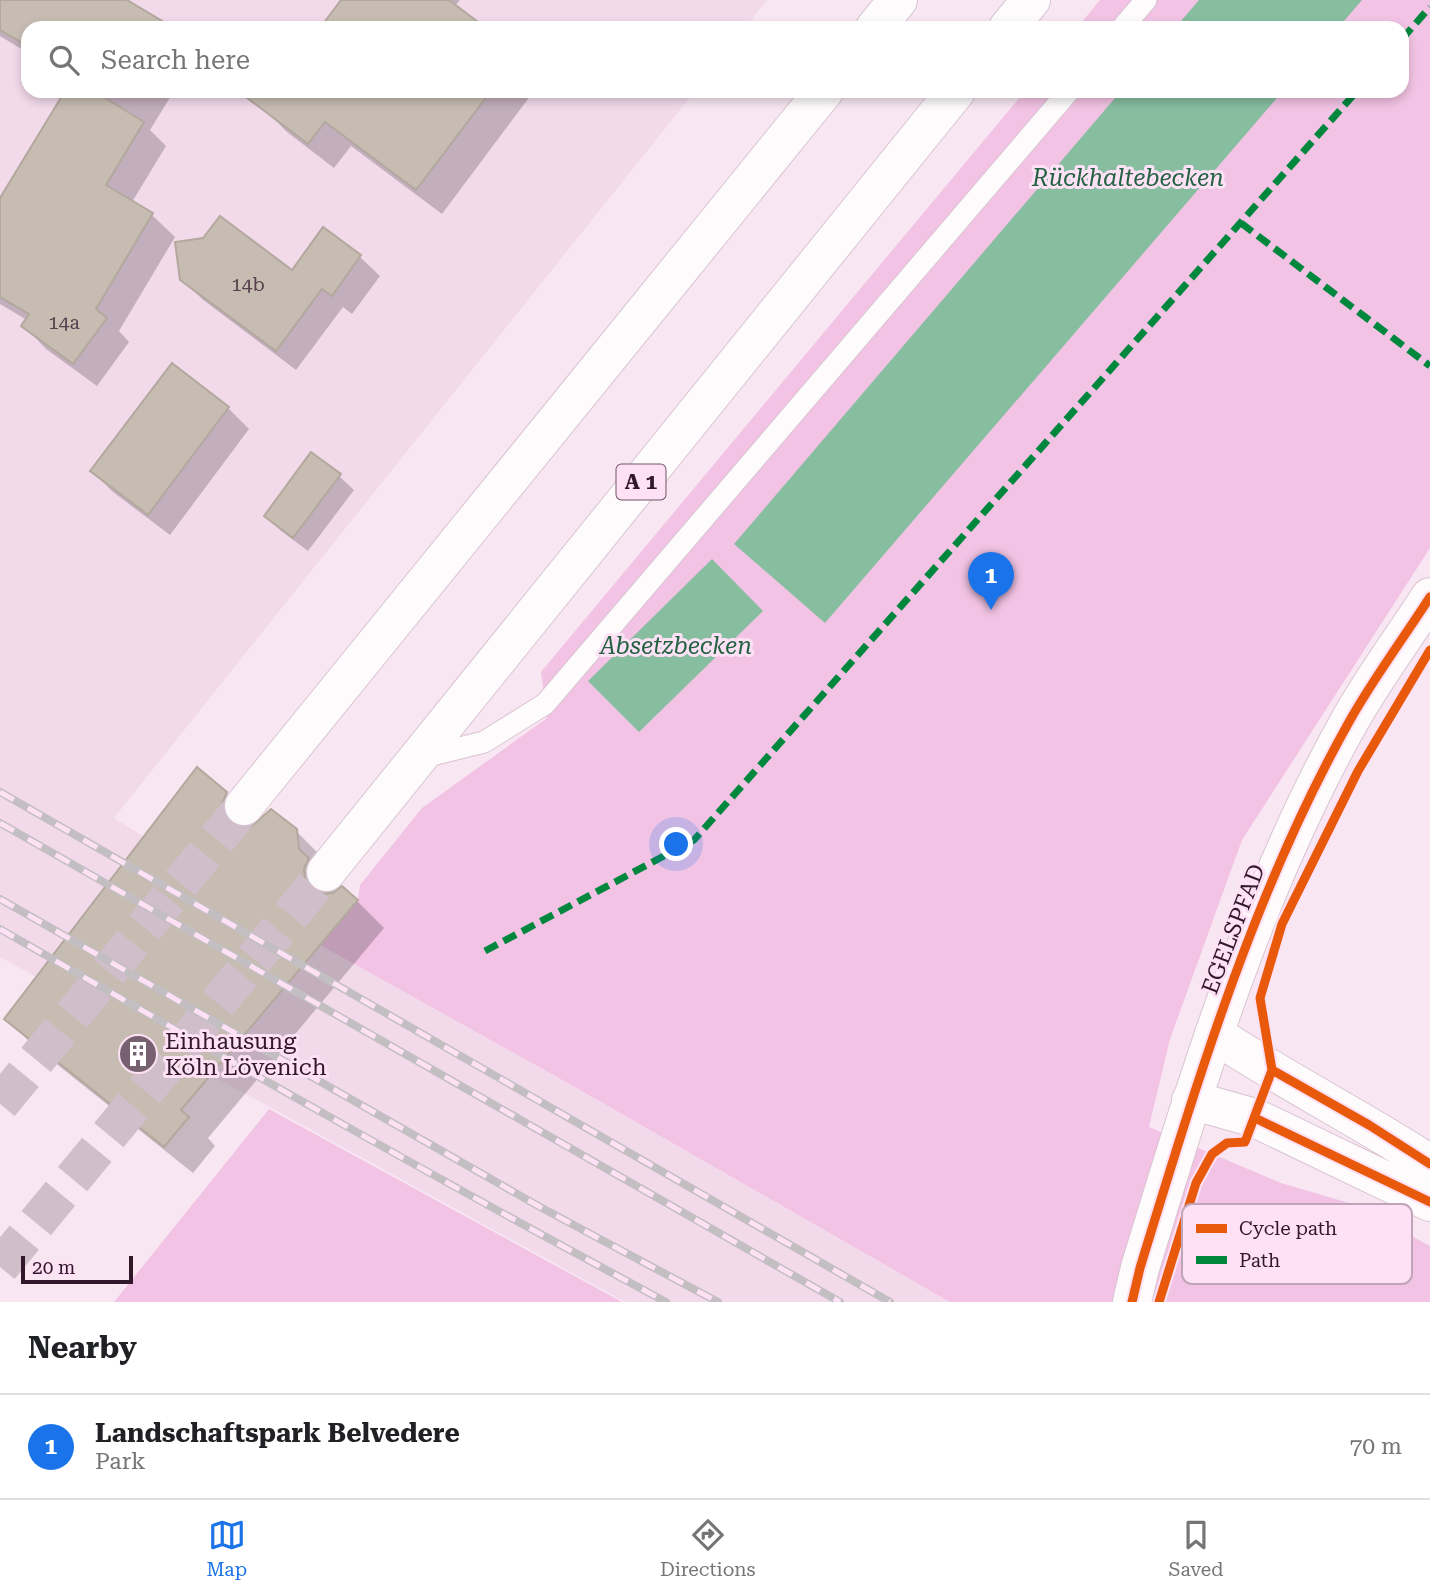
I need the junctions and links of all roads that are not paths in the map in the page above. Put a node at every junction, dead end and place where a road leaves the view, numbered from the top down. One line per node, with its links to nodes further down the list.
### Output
1 (898, 0): 4 (main road)
2 (1031, 0): 5 (main road)
3 (1146, 0): 6 (lane)
4 (881, 21)
5 (1014, 21)
6 (1128, 21)
7 (818, 98): 12 (main road)
8 (950, 98): 11 (main road, A 1)
9 (1063, 98): 11 (lane)
10 (1430, 597): 14 (main road, EGELSPFAD)
11 (418, 759): 13 (main road, A 1)
12 (244, 806)
13 (327, 872)
14 (1214, 1034): 15 (main road, EGELSPFAD); 16 (main road)
15 (1191, 1100): 17 (main road); 18 (main road, EGELSPFAD)
16 (1430, 1164)
17 (1430, 1202)
18 (1132, 1302)

